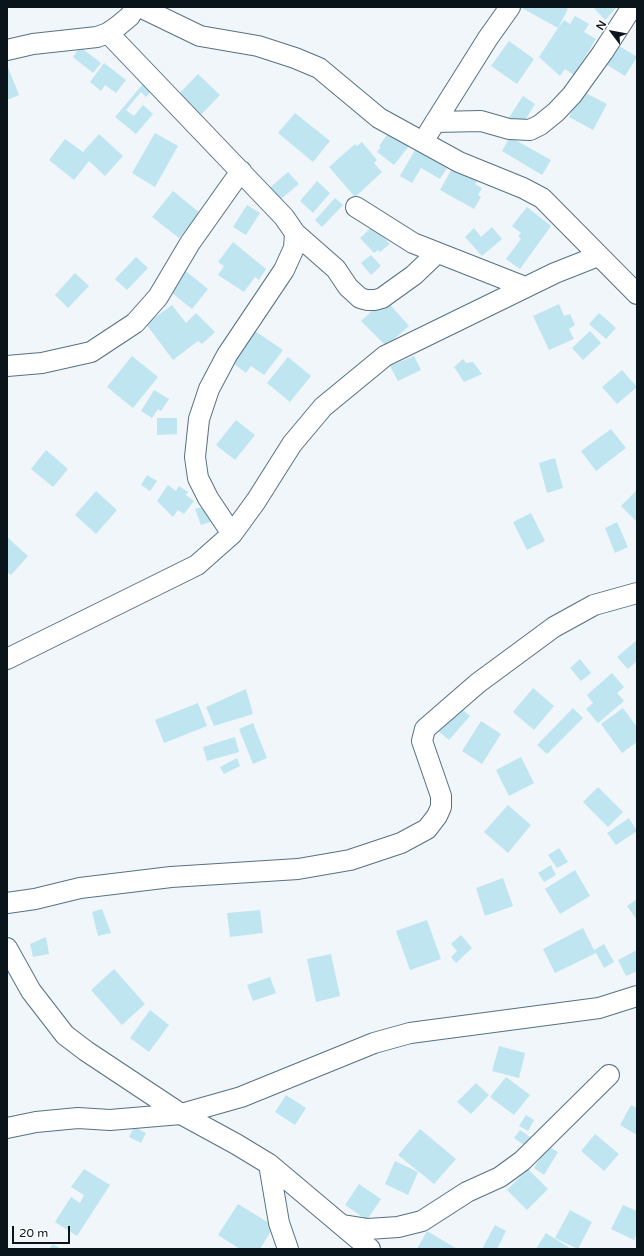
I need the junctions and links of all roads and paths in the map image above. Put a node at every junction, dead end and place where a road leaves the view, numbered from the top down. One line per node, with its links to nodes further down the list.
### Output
1 (135, 7): 5 (street)
2 (140, 7): 8 (street)
3 (510, 7): 7 (street)
4 (632, 7): 7 (street)
5 (108, 33): 6 (street); 9 (street)
6 (7, 50)
7 (435, 122): 8 (street)
8 (422, 142): 13 (street)
9 (240, 171): 11 (street); 16 (street)
10 (356, 207): 12 (street)
11 (295, 233): 12 (street); 17 (street)
12 (437, 253): 14 (street)
13 (598, 256): 14 (street); 15 (street)
14 (525, 287): 17 (street)
15 (637, 294)
16 (7, 366)
17 (232, 534): 19 (street)
18 (637, 593): 20 (street)
19 (7, 659)
20 (7, 903)
21 (7, 948): 24 (street)
22 (637, 996): 24 (street)
23 (609, 1075): 27 (street)
24 (181, 1114): 25 (street); 26 (street)
25 (7, 1128)
26 (269, 1164): 27 (street); 28 (street)
27 (343, 1225): 29 (street)
28 (288, 1249)
29 (370, 1249)

